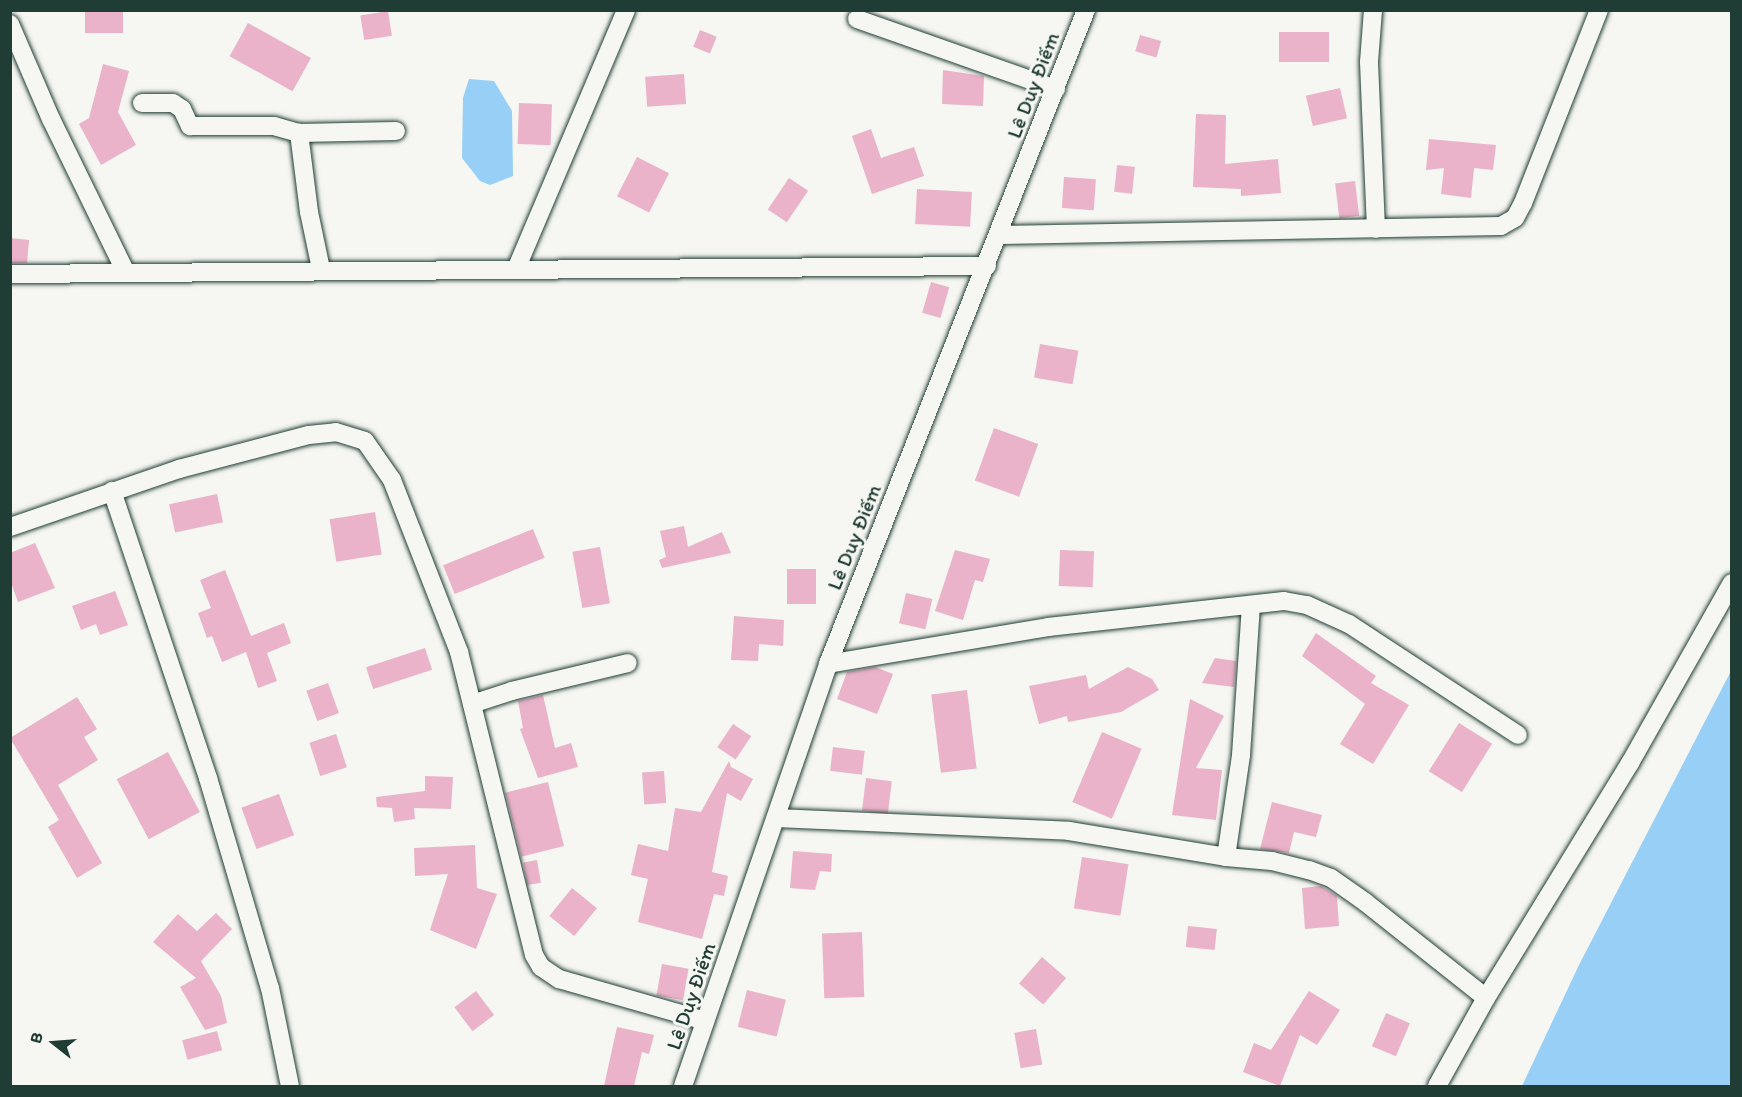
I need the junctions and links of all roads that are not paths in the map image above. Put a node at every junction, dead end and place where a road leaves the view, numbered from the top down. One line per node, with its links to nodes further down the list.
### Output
1 (626, 10): 14 (street)
2 (1086, 10): 7 (street, Lê Duy Điếm)
3 (1373, 10): 11 (street)
4 (1599, 10): 11 (street)
5 (857, 19): 7 (street)
6 (10, 24): 16 (street)
7 (1056, 88): 12 (street, Lê Duy Điếm)
8 (142, 103): 10 (street)
9 (396, 131): 10 (street)
10 (299, 133): 15 (street)
11 (1376, 229): 12 (street)
12 (1000, 234): 13 (street, Lê Duy Điếm)
13 (987, 266): 14 (street); 23 (street, Lê Duy Điếm)
14 (517, 267): 15 (street)
15 (321, 269): 16 (street)
16 (126, 273): 17 (street)
17 (10, 274)
18 (112, 491): 19 (street); 24 (street); 30 (street)
19 (10, 527)
20 (1731, 583): 28 (street)
21 (1251, 606): 23 (street); 25 (street); 27 (street)
22 (628, 663): 24 (street)
23 (828, 664): 26 (street, Lê Duy Điếm)
24 (472, 704): 29 (street)
25 (1518, 735)
26 (776, 818): 27 (street); 29 (street, Lê Duy Điếm)
27 (1226, 857): 28 (street)
28 (1486, 998): 32 (street)
29 (705, 1021): 31 (street, Lê Duy Điếm)
30 (290, 1086)
31 (683, 1086)
32 (1437, 1086)

